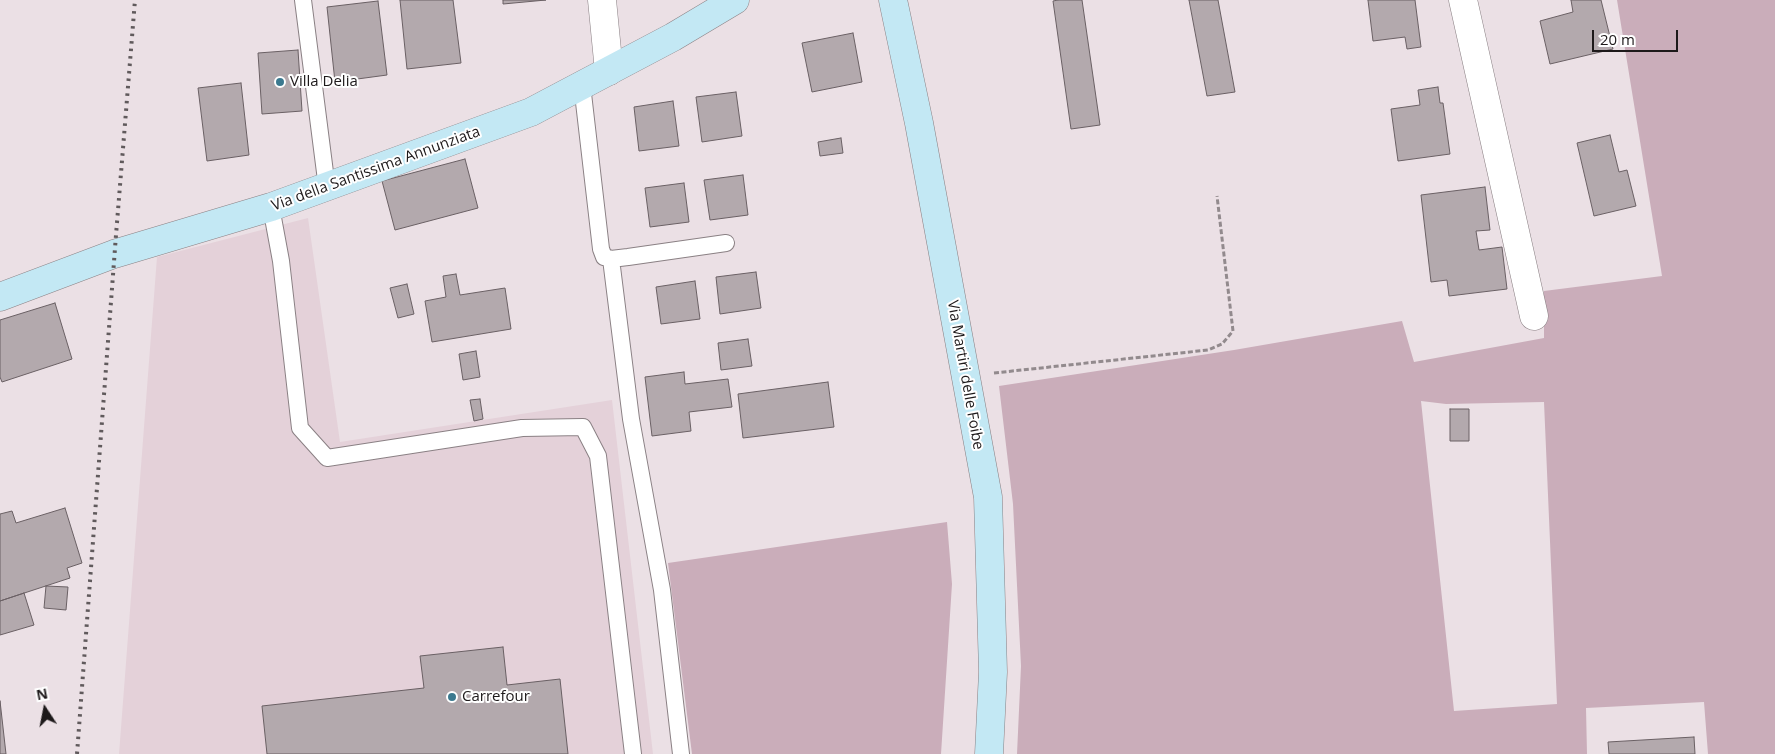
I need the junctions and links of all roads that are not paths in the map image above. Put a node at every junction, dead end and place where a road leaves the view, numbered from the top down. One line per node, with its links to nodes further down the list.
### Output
1 (303, 0): 9 (lane)
2 (602, 0): 7 (street)
3 (621, 0): 7 (street)
4 (734, 0): 7 (street, Via della Santissima Annunziata)
5 (893, 0): 17 (street, Via Martiri delle Foibe)
6 (1463, 0): 14 (street)
7 (618, 66): 8 (street, Via della Santissima Annunziata)
8 (582, 85): 9 (street, Via della Santissima Annunziata); 12 (lane)
9 (327, 188): 10 (street, Via della Santissima Annunziata)
10 (270, 207): 13 (street, Via della Santissima Annunziata); 15 (lane)
11 (726, 243): 12 (lane)
12 (611, 259): 16 (lane)
13 (0, 298)
14 (1534, 316)
15 (633, 754)
16 (681, 754)
17 (988, 754)

